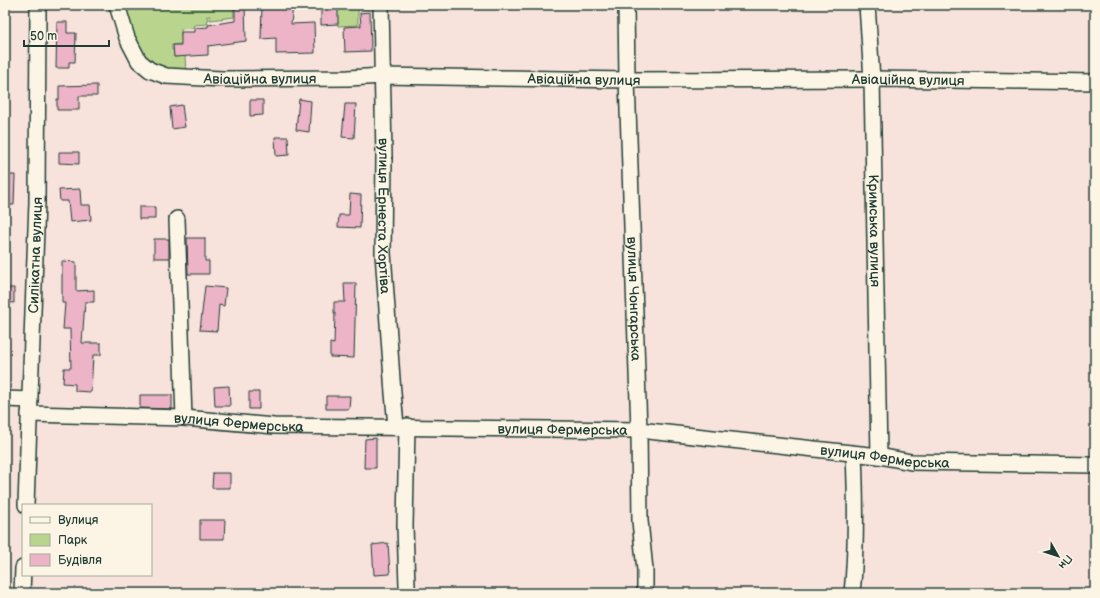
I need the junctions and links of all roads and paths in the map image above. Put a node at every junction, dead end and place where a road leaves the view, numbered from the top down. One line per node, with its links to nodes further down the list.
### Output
1 (38, 5): 12 (street, Силікатна вулиця)
2 (118, 5): 6 (street, Авіаційна вулиця)
3 (381, 5): 6 (street, вулиця Ернеста Хортіва)
4 (626, 5): 8 (street, вулиця Чонгарська)
5 (867, 5): 7 (street, Кримська вулиця)
6 (382, 76): 8 (street, Авіаційна вулиця); 14 (street, вулиця Ернеста Хортіва)
7 (872, 78): 8 (street, Авіаційна вулиця); 9 (street, Авіаційна вулиця); 17 (street, Кримська вулиця)
8 (627, 80): 15 (street, вулиця Чонгарська)
9 (1095, 82)
10 (176, 219): 13 (street)
11 (5, 399): 12 (street, вулиця Фермерська)
12 (30, 407): 13 (street, вулиця Фермерська); 19 (street, Силікатна вулиця)
13 (184, 418): 14 (street, вулиця Фермерська)
14 (402, 426): 15 (street, вулиця Фермерська); 22 (street, вулиця Ернеста Хортіва)
15 (639, 430): 16 (street, вулиця Фермерська); 23 (street, вулиця Чонгарська)
16 (854, 454): 17 (street, вулиця Фермерська); 24 (street)
17 (879, 456): 18 (street, вулиця Фермерська)
18 (1095, 465)
19 (26, 504)
20 (23, 576): 21 (street)
21 (22, 593)
22 (408, 593)
23 (645, 593)
24 (852, 593)

